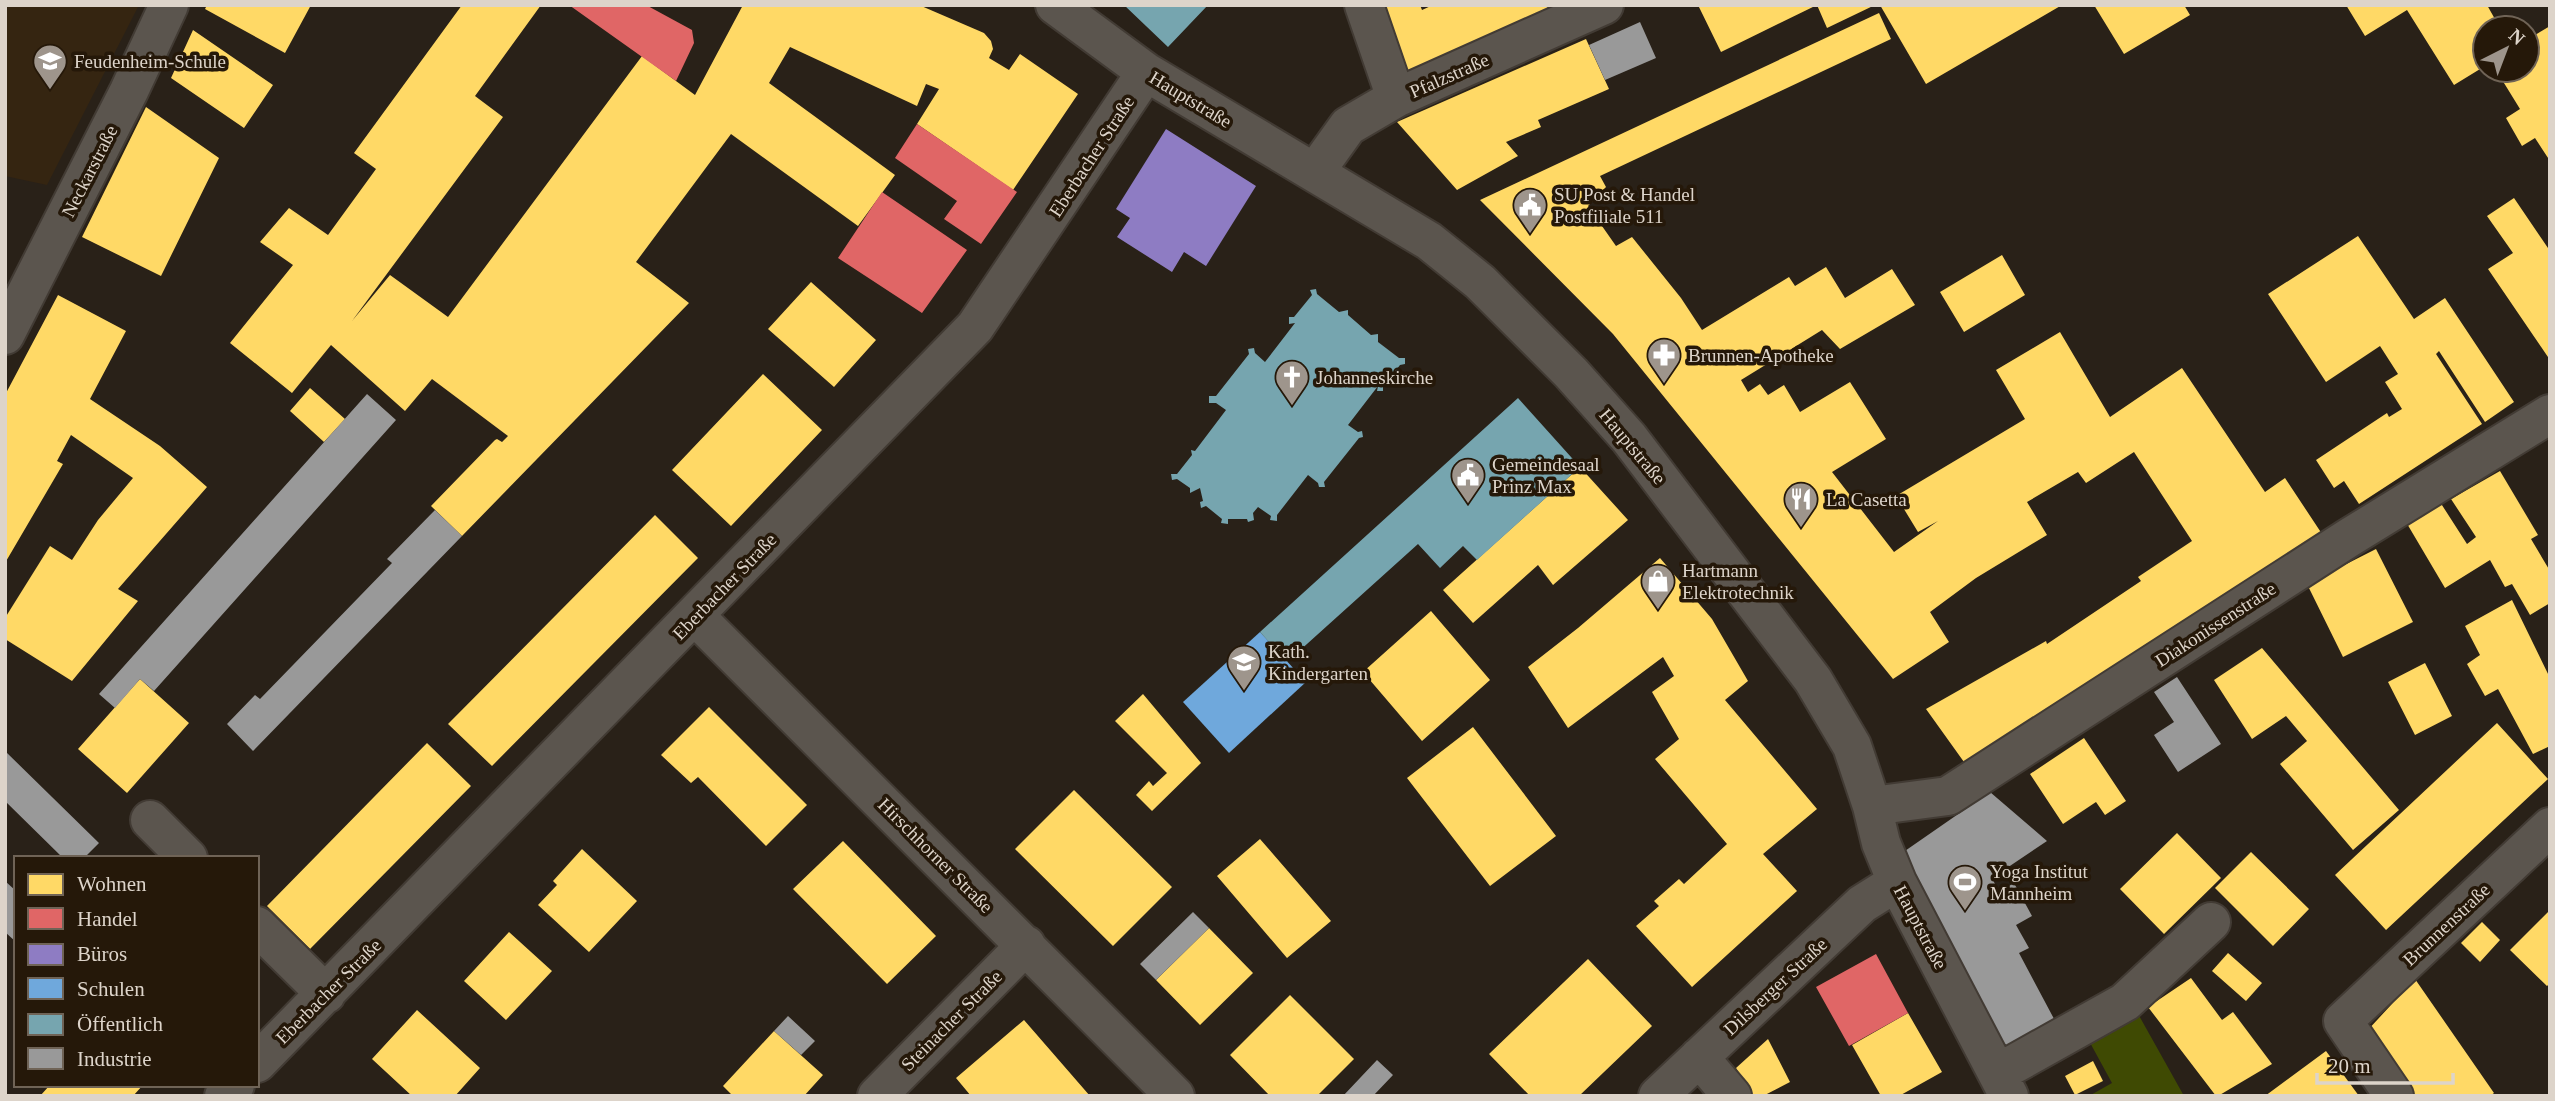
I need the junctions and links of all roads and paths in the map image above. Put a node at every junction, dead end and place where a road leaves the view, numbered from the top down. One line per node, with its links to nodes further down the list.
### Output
1 (169, 5): 8 (street, Neckarstraße)
2 (1055, 5): 5 (street, Hauptstraße)
3 (1364, 5): 6 (street)
4 (1584, 9): 6 (street, Pfalzstraße)
5 (1146, 72): 7 (street, Hauptstraße); 10 (street, Eberbacher Straße)
6 (1396, 98): 7 (street, Pfalzstraße)
7 (1314, 172): 11 (street, Hauptstraße)
8 (5, 335)
9 (2550, 414): 11 (street, Diakonissenstraße)
10 (695, 616): 18 (street, Hirschhorner Straße); 19 (street, Eberbacher Straße)
11 (1872, 806): 15 (street, Hauptstraße)
12 (150, 820): 14 (street)
13 (2550, 827): 27 (street, Brunnenstraße)
14 (186, 856)
15 (1897, 883): 20 (street, Dilsberger Straße); 22 (street, Hauptstraße)
16 (2211, 922): 22 (street, Hauptstraße)
17 (259, 928): 19 (street)
18 (1026, 945): 23 (street, Steinacher Straße); 24 (street, Hirschhorner Straße)
19 (326, 994): 21 (street, Eberbacher Straße)
20 (1699, 1057): 25 (street, Dilsberger Straße); 26 (street)
21 (259, 1061)
22 (2003, 1084)
23 (877, 1096)
24 (1175, 1096)
25 (1658, 1096)
26 (1732, 1096)
27 (2394, 1096)

